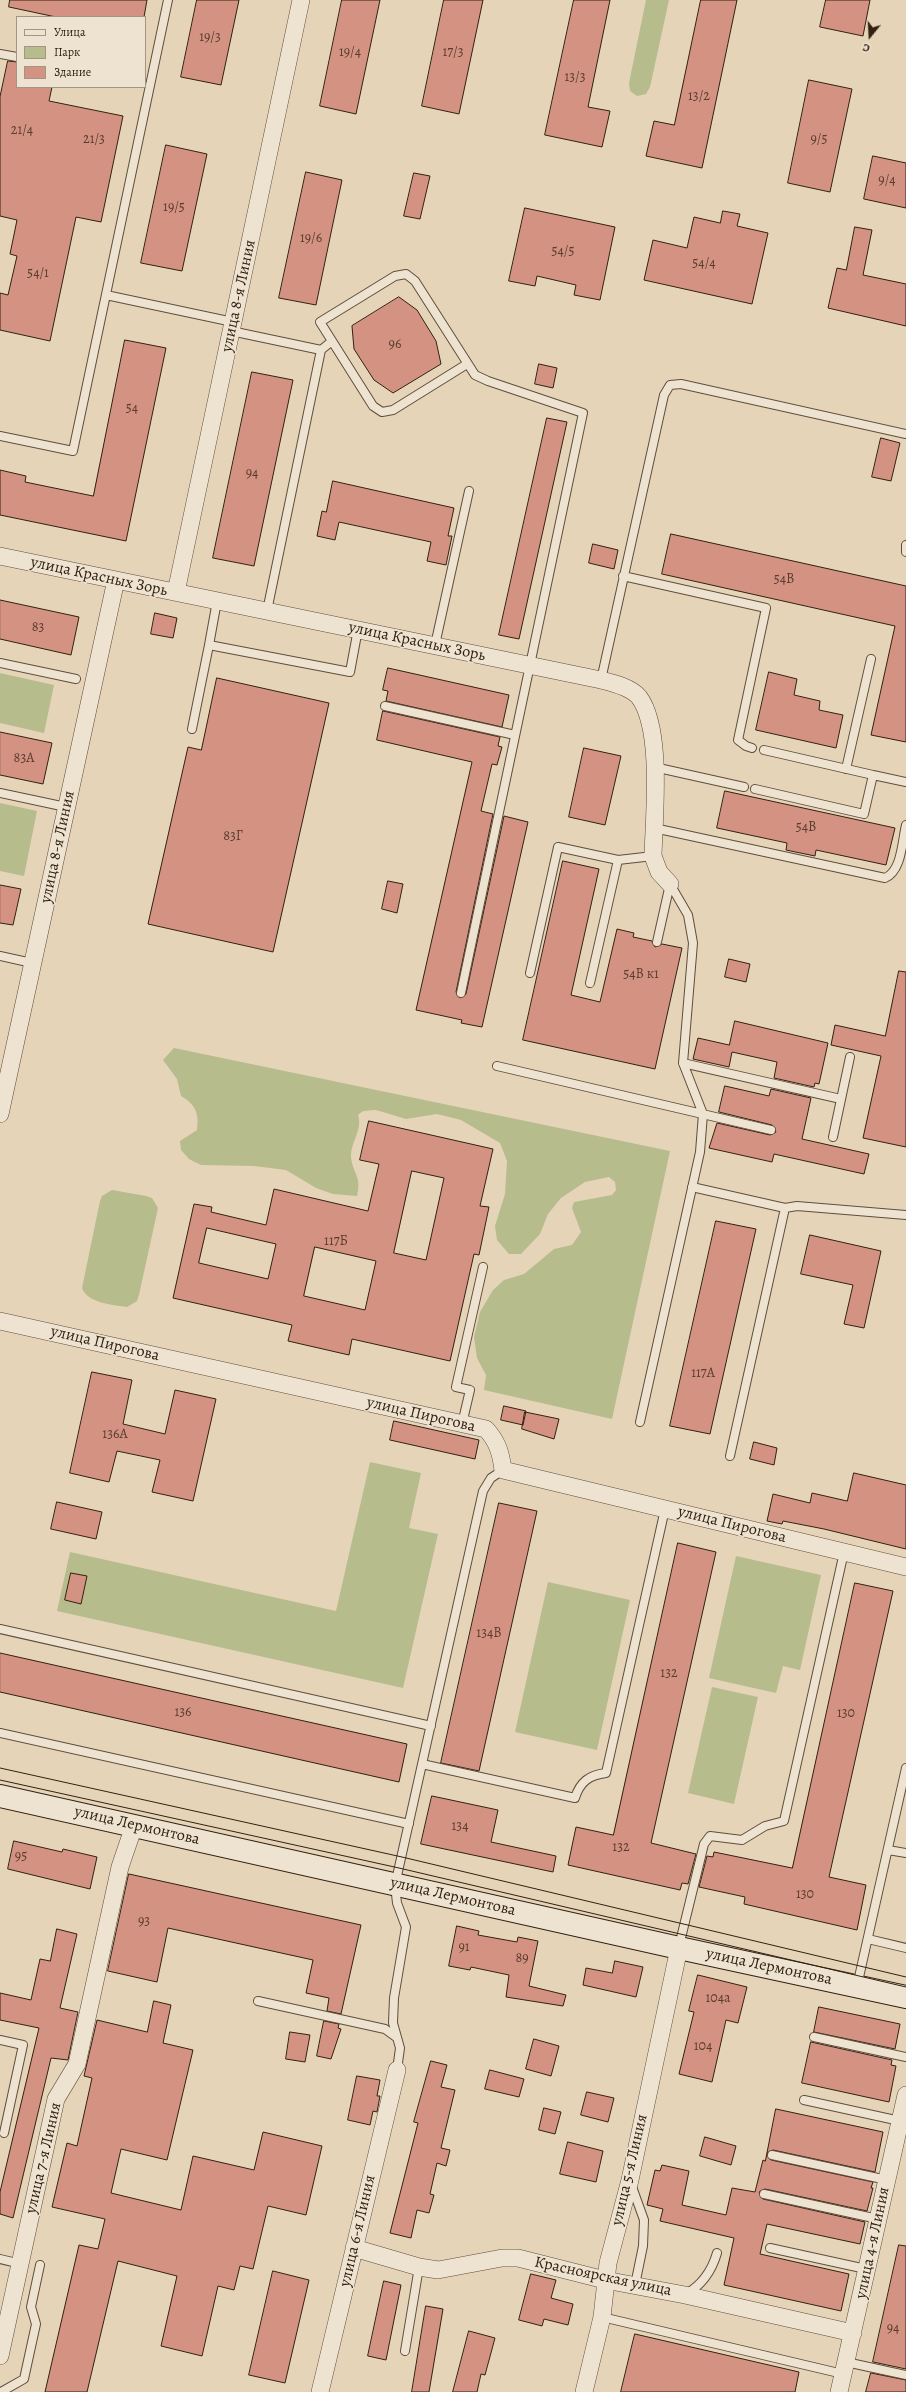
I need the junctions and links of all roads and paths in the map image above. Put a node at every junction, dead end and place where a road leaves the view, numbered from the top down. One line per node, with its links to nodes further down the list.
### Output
1 (168, 0): 5 (lane)
2 (301, 0): 6 (street, улица 8-я Линия)
3 (0, 54): 4 (lane)
4 (16, 57)
5 (106, 295): 6 (lane); 11 (lane)
6 (232, 326): 8 (lane); 18 (street, улица 8-я Линия)
7 (332, 341): 8 (lane); 9 (lane); 9 (lane)
8 (321, 350): 20 (lane)
9 (467, 364): 26 (lane)
10 (906, 434): 16 (lane)
11 (0, 436)
12 (469, 491): 23 (lane)
13 (906, 545): 14 (lane)
14 (906, 552)
15 (0, 556): 17 (street, улица Красных Зорь)
16 (623, 576): 28 (lane); 32 (lane)
17 (116, 580): 18 (street, улица Красных Зорь); 41 (street, улица 8-я Линия)
18 (176, 592): 19 (street, улица Красных Зорь)
19 (217, 601): 20 (street, улица Красных Зорь); 22 (lane)
20 (267, 611): 21 (street, улица Красных Зорь)
21 (358, 630): 22 (lane); 23 (street, улица Красных Зорь)
22 (208, 645): 30 (lane)
23 (435, 645): 26 (street, улица Красных Зорь)
24 (870, 659): 35 (lane)
25 (0, 663): 27 (lane)
26 (529, 665): 28 (street, улица Красных Зорь); 31 (lane)
27 (76, 679)
28 (601, 680): 34 (street, улица Красных Зорь)
29 (385, 706): 31 (lane)
30 (192, 729)
31 (515, 735): 52 (lane)
32 (752, 748)
33 (764, 750): 35 (lane)
34 (654, 767): 38 (lane); 43 (street, улица Красных Зорь)
35 (846, 769): 36 (lane)
36 (873, 775): 37 (lane); 39 (lane)
37 (906, 782)
38 (744, 787)
39 (755, 789)
40 (0, 793): 41 (lane)
41 (66, 807): 49 (street, улица 8-я Линия)
42 (906, 825): 43 (lane)
43 (654, 828): 44 (street, улица Красных Зорь)
44 (653, 856): 45 (lane); 46 (street, улица Красных Зорь)
45 (618, 860): 50 (lane); 51 (lane)
46 (670, 884): 47 (lane); 54 (lane)
47 (657, 942)
48 (0, 956): 49 (lane)
49 (32, 963): 55 (street, улица 8-я Линия)
50 (530, 974)
51 (590, 983)
52 (461, 993)
53 (850, 1057): 57 (lane)
54 (683, 1063): 57 (lane); 59 (lane)
55 (5, 1065): 58 (street, улица 8-я Линия)
56 (497, 1066): 59 (lane)
57 (841, 1099): 61 (lane)
58 (0, 1114)
59 (703, 1114): 60 (lane); 62 (lane)
60 (771, 1130)
61 (833, 1137)
62 (692, 1187): 63 (lane); 67 (lane)
63 (785, 1208): 64 (lane); 69 (lane)
64 (906, 1215)
65 (483, 1266): 68 (lane)
66 (0, 1321): 68 (street, улица Пирогова)
67 (640, 1422)
68 (462, 1424): 70 (street, улица Пирогова)
69 (730, 1456)
70 (503, 1470): 71 (street, улица Пирогова); 75 (lane)
71 (665, 1509): 72 (street, улица Пирогова); 77 (lane)
72 (844, 1552): 73 (street, улица Пирогова); 86 (lane)
73 (906, 1567)
74 (0, 1629): 75 (lane)
75 (431, 1726): 77 (lane)
76 (0, 1733): 80 (lane)
77 (422, 1764): 80 (lane)
78 (906, 1768): 82 (lane)
79 (0, 1796): 81 (main road, улица Лермонтова)
80 (409, 1824): 84 (lane)
81 (134, 1826): 84 (main road, улица Лермонтова); 109 (street, улица 7-я Линия)
82 (888, 1850): 83 (lane); 85 (lane)
83 (906, 1853)
84 (395, 1884): 86 (main road, улица Лермонтова); 91 (lane)
85 (868, 1939): 87 (lane); 88 (lane)
86 (679, 1948): 88 (main road, улица Лермонтова); 101 (street, улица 5-я Линия)
87 (906, 1948)
88 (857, 1986): 89 (main road, улица Лермонтова)
89 (906, 1997)
90 (258, 2001): 91 (lane)
91 (396, 2037): 95 (lane)
92 (814, 2037): 94 (lane)
93 (0, 2040): 99 (lane)
94 (906, 2057)
95 (397, 2070): 105 (street, улица 6-я Линия)
96 (906, 2095): 98 (street, улица 4-я Линия)
97 (804, 2100): 98 (lane)
98 (900, 2121): 102 (street, улица 4-я Линия)
99 (4, 2133)
100 (772, 2155): 102 (lane)
101 (630, 2180): 113 (street, улица 5-я Линия); 114 (lane)
102 (887, 2180): 104 (street, улица 4-я Линия)
103 (764, 2194): 104 (lane)
104 (878, 2219): 112 (street, улица 4-я Линия)
105 (354, 2248): 111 (street, Красноярская улица); 123 (street, улица 6-я Линия)
106 (770, 2248): 112 (lane)
107 (717, 2253): 115 (lane)
108 (0, 2259): 109 (lane)
109 (21, 2264): 119 (street, улица 7-я Линия)
110 (40, 2265): 122 (lane)
111 (419, 2267): 113 (street, Красноярская улица); 118 (lane)
112 (866, 2269): 117 (street, улица 4-я Линия)
113 (605, 2280): 114 (street, Красноярская улица); 116 (street, улица 5-я Линия)
114 (635, 2285): 115 (street, Красноярская улица)
115 (685, 2295): 117 (street, Красноярская улица)
116 (602, 2317): 120 (lane); 124 (street, улица 5-я Линия)
117 (853, 2332): 120 (street, улица 4-я Линия)
118 (404, 2351)
119 (0, 2356)
120 (845, 2368): 121 (lane); 125 (street, улица 4-я Линия)
121 (906, 2375)
122 (1, 2392)
123 (320, 2392)
124 (584, 2392)
125 (839, 2392)

